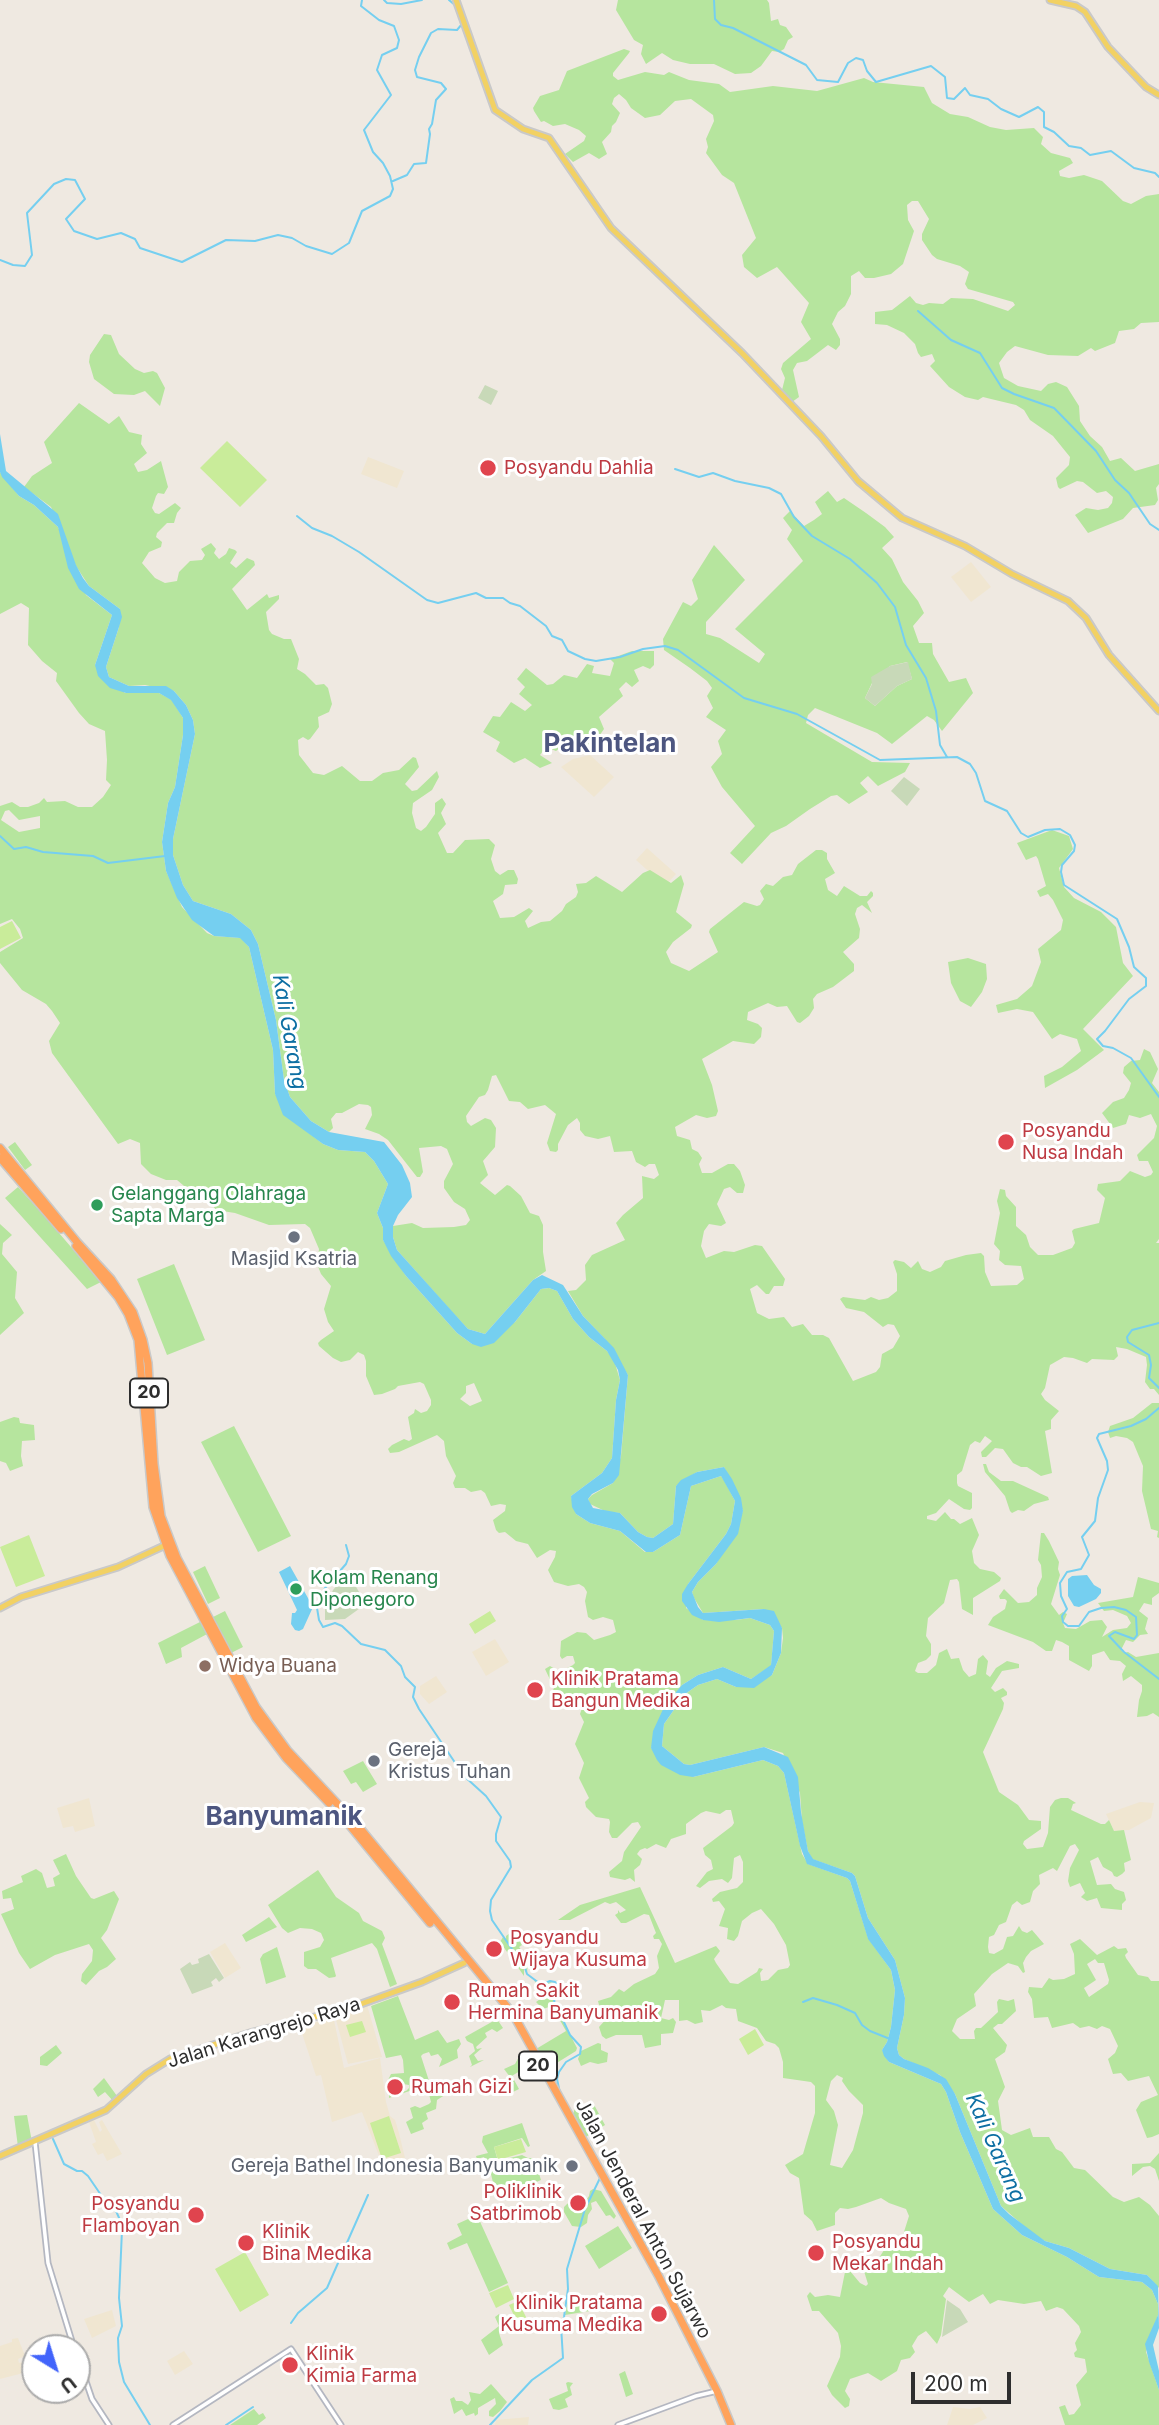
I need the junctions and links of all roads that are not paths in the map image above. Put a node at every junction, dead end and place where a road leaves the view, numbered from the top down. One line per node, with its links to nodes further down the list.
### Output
1 (456, 0): 4 (main road)
2 (1050, 0): 3 (main road)
3 (1159, 95)
4 (1159, 711)
5 (0, 1148): 7 (highway, 20)
6 (0, 1158): 7 (highway, 20)
7 (71, 1238): 8 (highway, 20)
8 (168, 1544): 9 (main road); 10 (highway, 20)
9 (0, 1608)
10 (466, 1962): 11 (main road, Jalan Karangrejo Raya); 14 (highway, Jalan Jenderal Anton Sujarwo / 20)
11 (35, 2142): 12 (main road, Jalan Karangrejo Raya); 13 (street)
12 (0, 2156)
13 (70, 2334)
14 (714, 2392): 19 (street); 20 (highway, 20)
15 (91, 2396): 16 (street)
16 (109, 2425)
17 (173, 2425): 18 (street)
18 (341, 2425)
19 (618, 2425)
20 (728, 2425)

